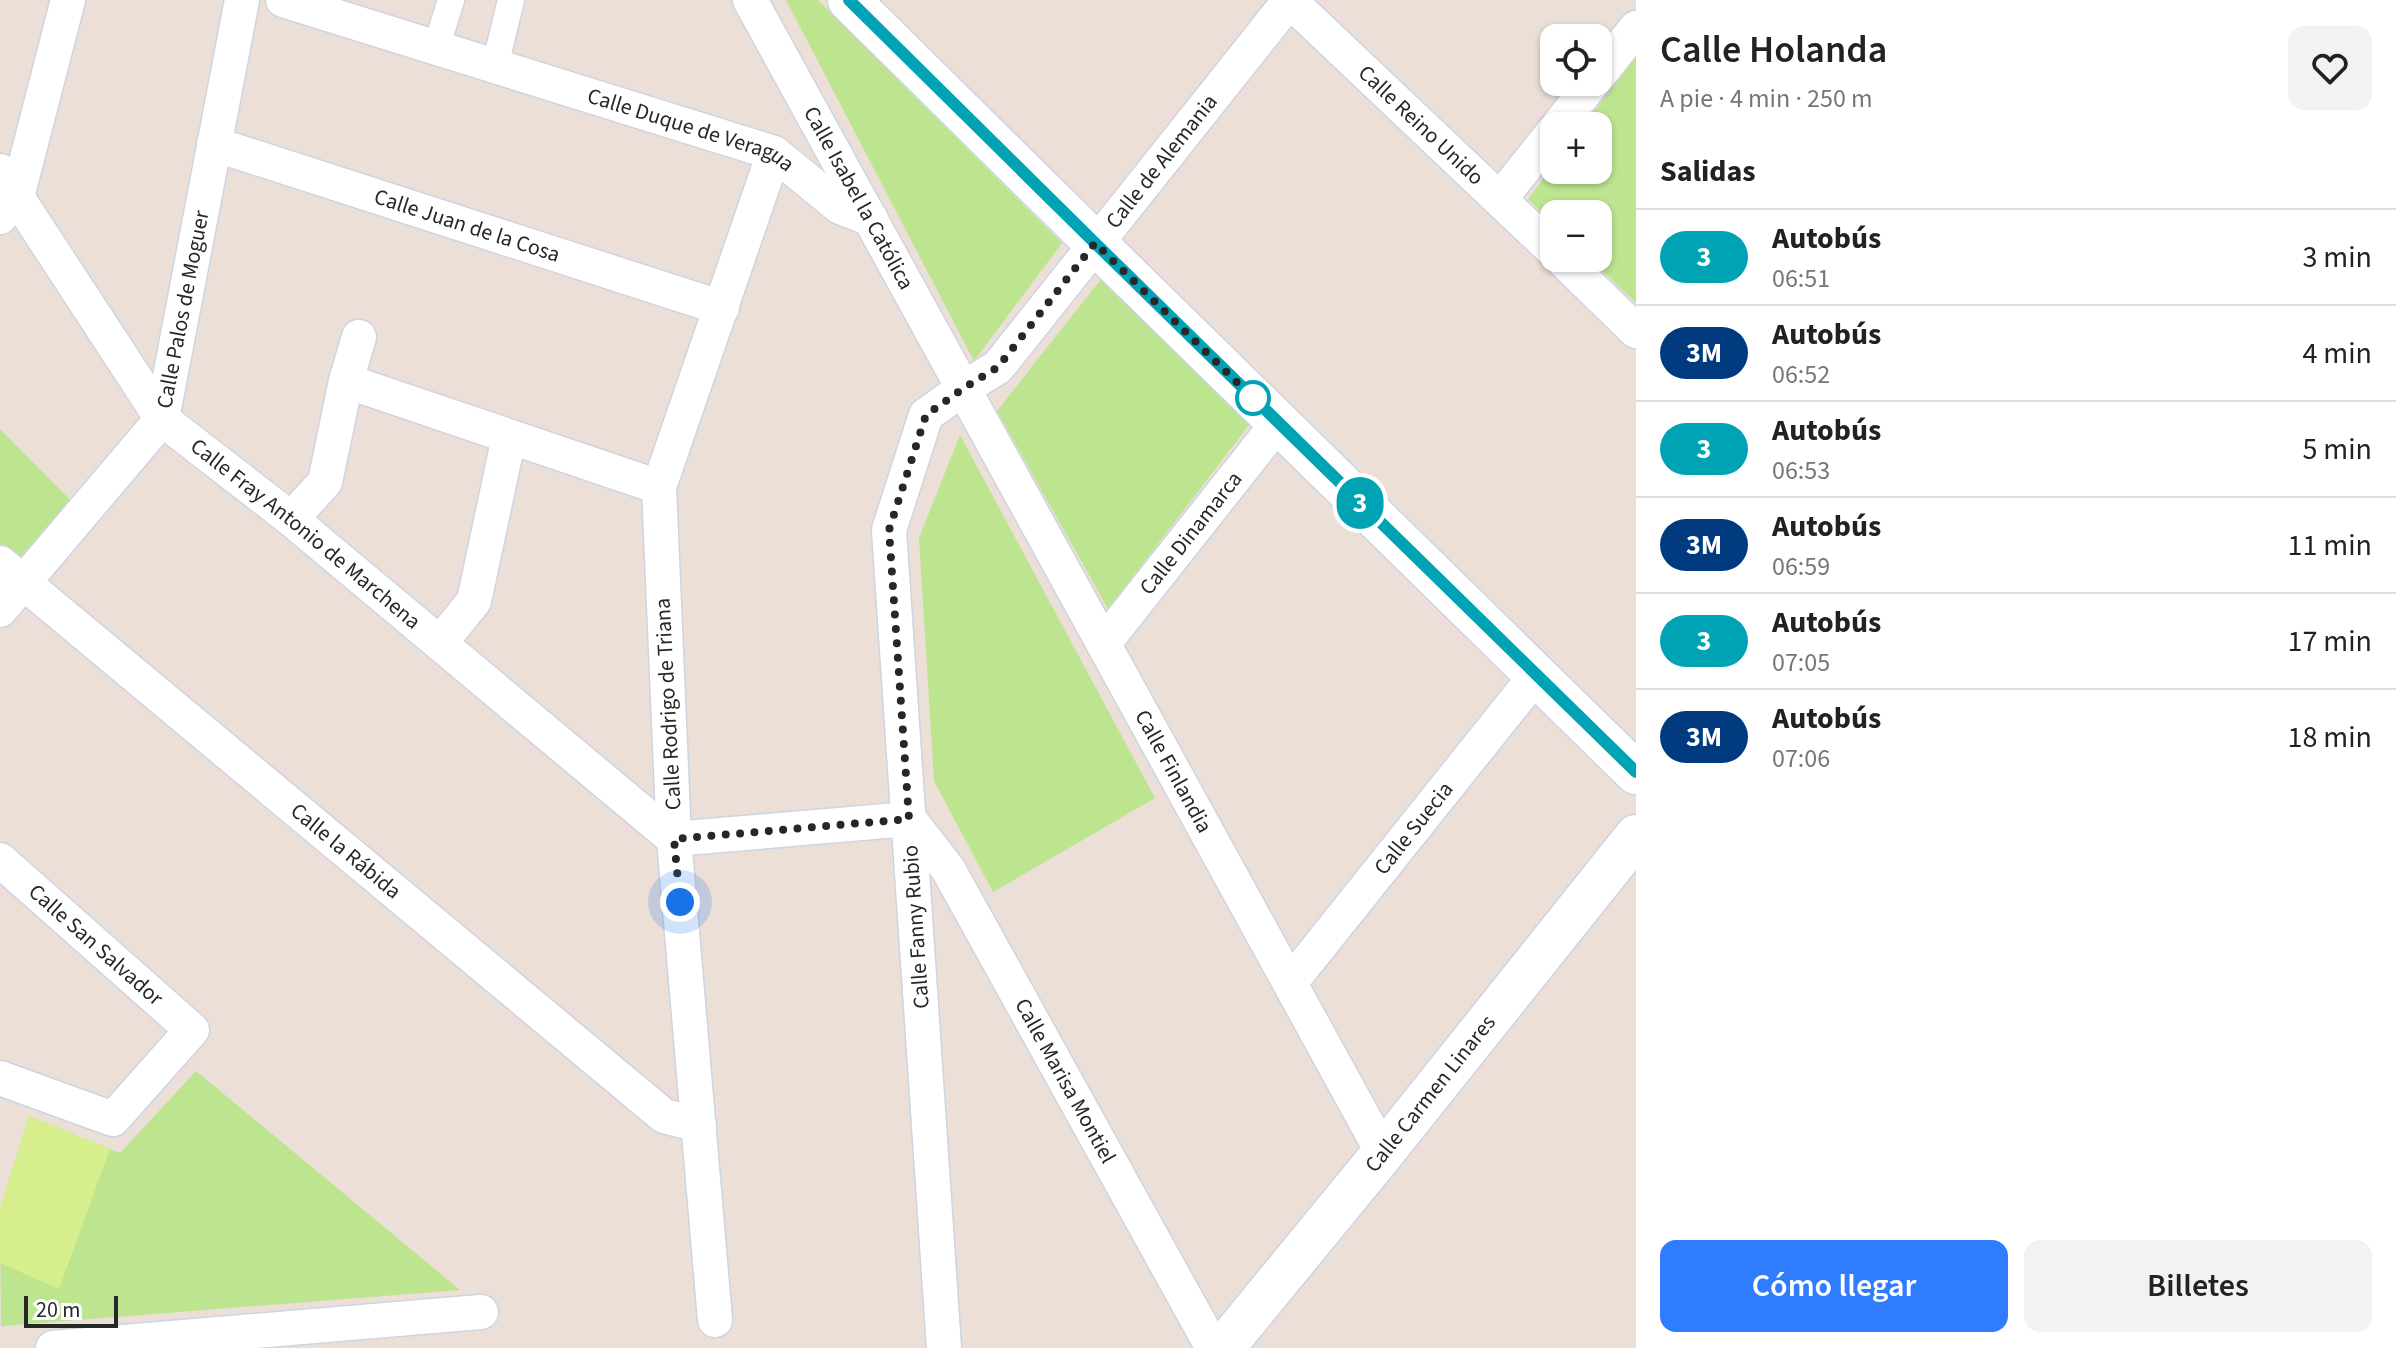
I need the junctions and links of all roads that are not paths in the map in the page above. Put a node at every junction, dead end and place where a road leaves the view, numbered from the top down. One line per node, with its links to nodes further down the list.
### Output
1 (68, 0): 18 (street)
2 (242, 0): 15 (street, Calle Palos de Moguer)
3 (283, 0): 10 (street, Calle Duque de Veragua)
4 (451, 0): 10 (street)
5 (511, 0): 12 (street)
6 (849, 0): 22 (street)
7 (1289, 0): 19 (street, Calle Reino Unido); 22 (street, Calle de Alemania)
8 (753, 3): 20 (street, Calle Isabel la Católica)
9 (1636, 28): 11 (street)
10 (436, 48): 12 (street, Calle Duque de Veragua)
11 (1612, 58)
12 (495, 66): 17 (street, Calle Duque de Veragua)
13 (1582, 96): 14 (street)
14 (1569, 112)
15 (214, 144): 24 (street, Calle Juan de la Cosa); 29 (street, Calle Palos de Moguer)
16 (1540, 149): 19 (street)
17 (774, 153): 20 (street, Calle Duque de Veragua); 24 (street, Calle Rodrigo de Triana)
18 (6, 195): 29 (street, Calle Fray Antonio de Marchena)
19 (1500, 199): 21 (street, Calle Reino Unido)
20 (871, 219): 28 (street, Calle Isabel la Católica)
21 (1540, 238)
22 (1095, 243): 28 (street, Calle de Alemania); 30 (street)
23 (1575, 272): 25 (street)
24 (722, 308): 32 (street, Calle Rodrigo de Triana)
25 (1636, 331)
26 (359, 337): 27 (street)
27 (346, 381): 31 (street); 33 (street)
28 (964, 388): 37 (street, Calle Finlandia); 40 (street, Calle Fanny Rubio)
29 (162, 419): 33 (street, Calle Fray Antonio de Marchena); 34 (street, Calle Palos de Moguer)
30 (1278, 423): 37 (street, Calle Dinamarca); 38 (street)
31 (509, 437): 32 (street); 36 (street)
32 (659, 487): 42 (street, Calle Rodrigo de Triana)
33 (291, 519): 36 (street, Calle Fray Antonio de Marchena)
34 (12, 572): 35 (street, Calle Palos de Moguer); 46 (street, Calle la Rábida)
35 (0, 610)
36 (440, 643): 42 (street, Calle Fray Antonio de Marchena)
37 (1104, 643): 44 (street, Calle Finlandia)
38 (1537, 674): 39 (street); 44 (street, Calle Suecia)
39 (1636, 773)
40 (909, 819): 42 (street); 51 (street, Calle Fanny Rubio); 52 (street, Calle Marisa Montiel)
41 (1636, 836): 47 (street, Calle Carmen Linares)
42 (674, 839): 46 (street, Calle Rodrigo de Triana)
43 (0, 860): 45 (street, Calle San Salvador)
44 (1290, 983): 47 (street, Calle Finlandia)
45 (0, 1078)
46 (699, 1125): 49 (street, Calle Rodrigo de Triana)
47 (1383, 1153): 53 (street, Calle Carmen Linares)
48 (481, 1312): 50 (street)
49 (715, 1320)
50 (53, 1348)
51 (944, 1348)
52 (1213, 1348)
53 (1223, 1348)

